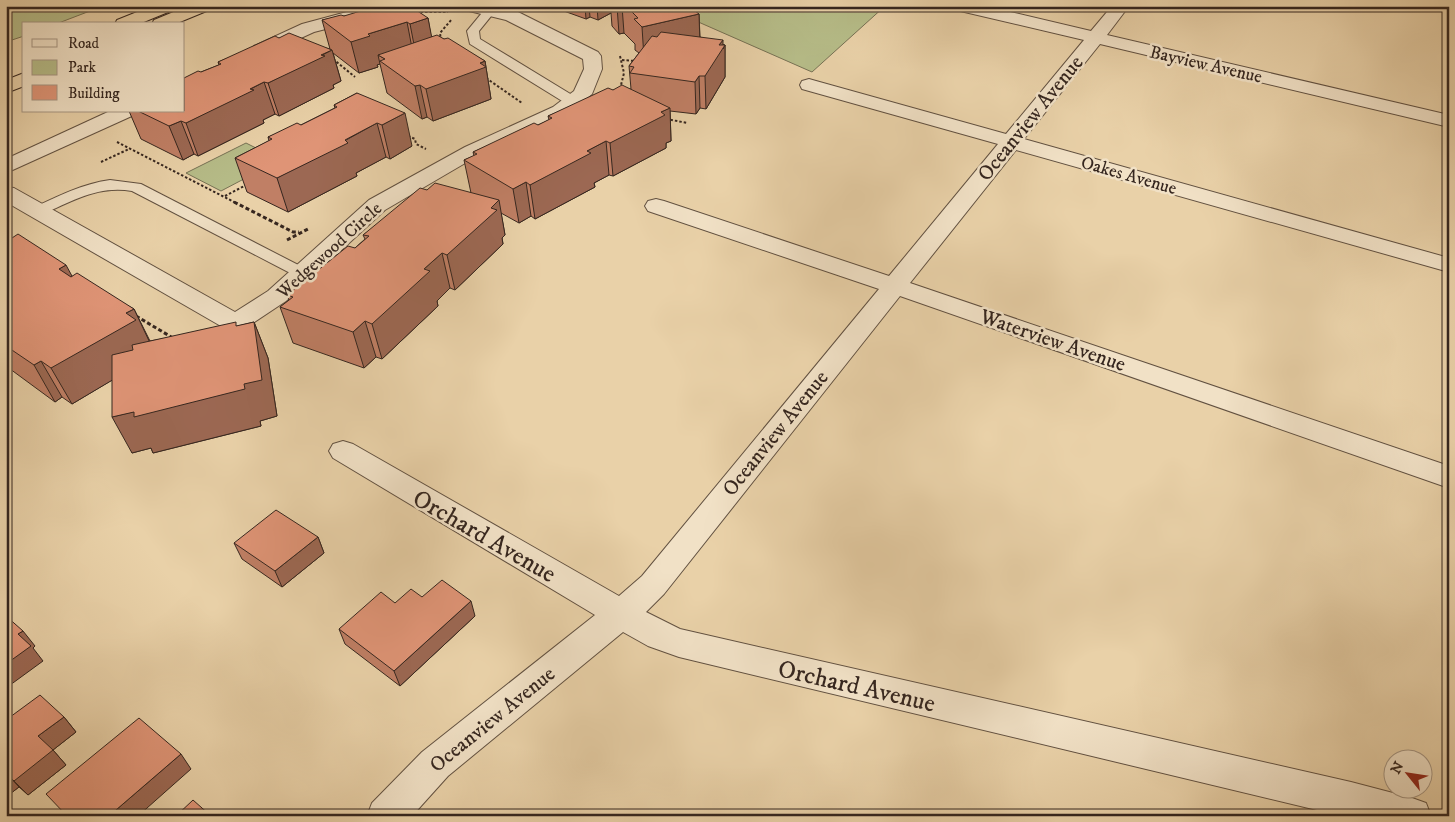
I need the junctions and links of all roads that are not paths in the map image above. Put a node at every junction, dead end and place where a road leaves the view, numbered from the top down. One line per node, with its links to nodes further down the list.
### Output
1 (167, 6): 7 (highway)
2 (203, 6): 8 (highway)
3 (394, 6): 10 (street)
4 (962, 6): 9 (street, Bayview Avenue)
5 (1121, 6): 9 (street, Oceanview Avenue)
6 (467, 11): 16 (lane); 16 (street, Wedgewood Circle)
7 (128, 22)
8 (165, 22)
9 (1095, 38): 18 (street, Bayview Avenue); 19 (street, Oceanview Avenue)
10 (246, 57)
11 (22, 65): 12 (highway)
12 (6, 71)
13 (22, 80): 15 (highway)
14 (809, 85): 19 (street, Oakes Avenue)
15 (6, 87)
16 (572, 101): 25 (street, Wedgewood Circle)
17 (125, 112): 20 (street)
18 (1449, 121)
19 (1012, 142): 24 (street, Oakes Avenue); 26 (street, Oceanview Avenue)
20 (6, 167)
21 (6, 193): 23 (street, Wedgewood Circle)
22 (656, 206): 26 (street, Waterview Avenue)
23 (38, 211): 25 (lane); 25 (street, Wedgewood Circle)
24 (1449, 265)
25 (302, 273)
26 (894, 286): 28 (street, Waterview Avenue); 29 (street, Oceanview Avenue)
27 (344, 451): 29 (street, Orchard Avenue)
28 (1449, 477)
29 (621, 614): 30 (street, Oceanview Avenue); 31 (street, Orchard Avenue)
30 (386, 816)
31 (1412, 816)

